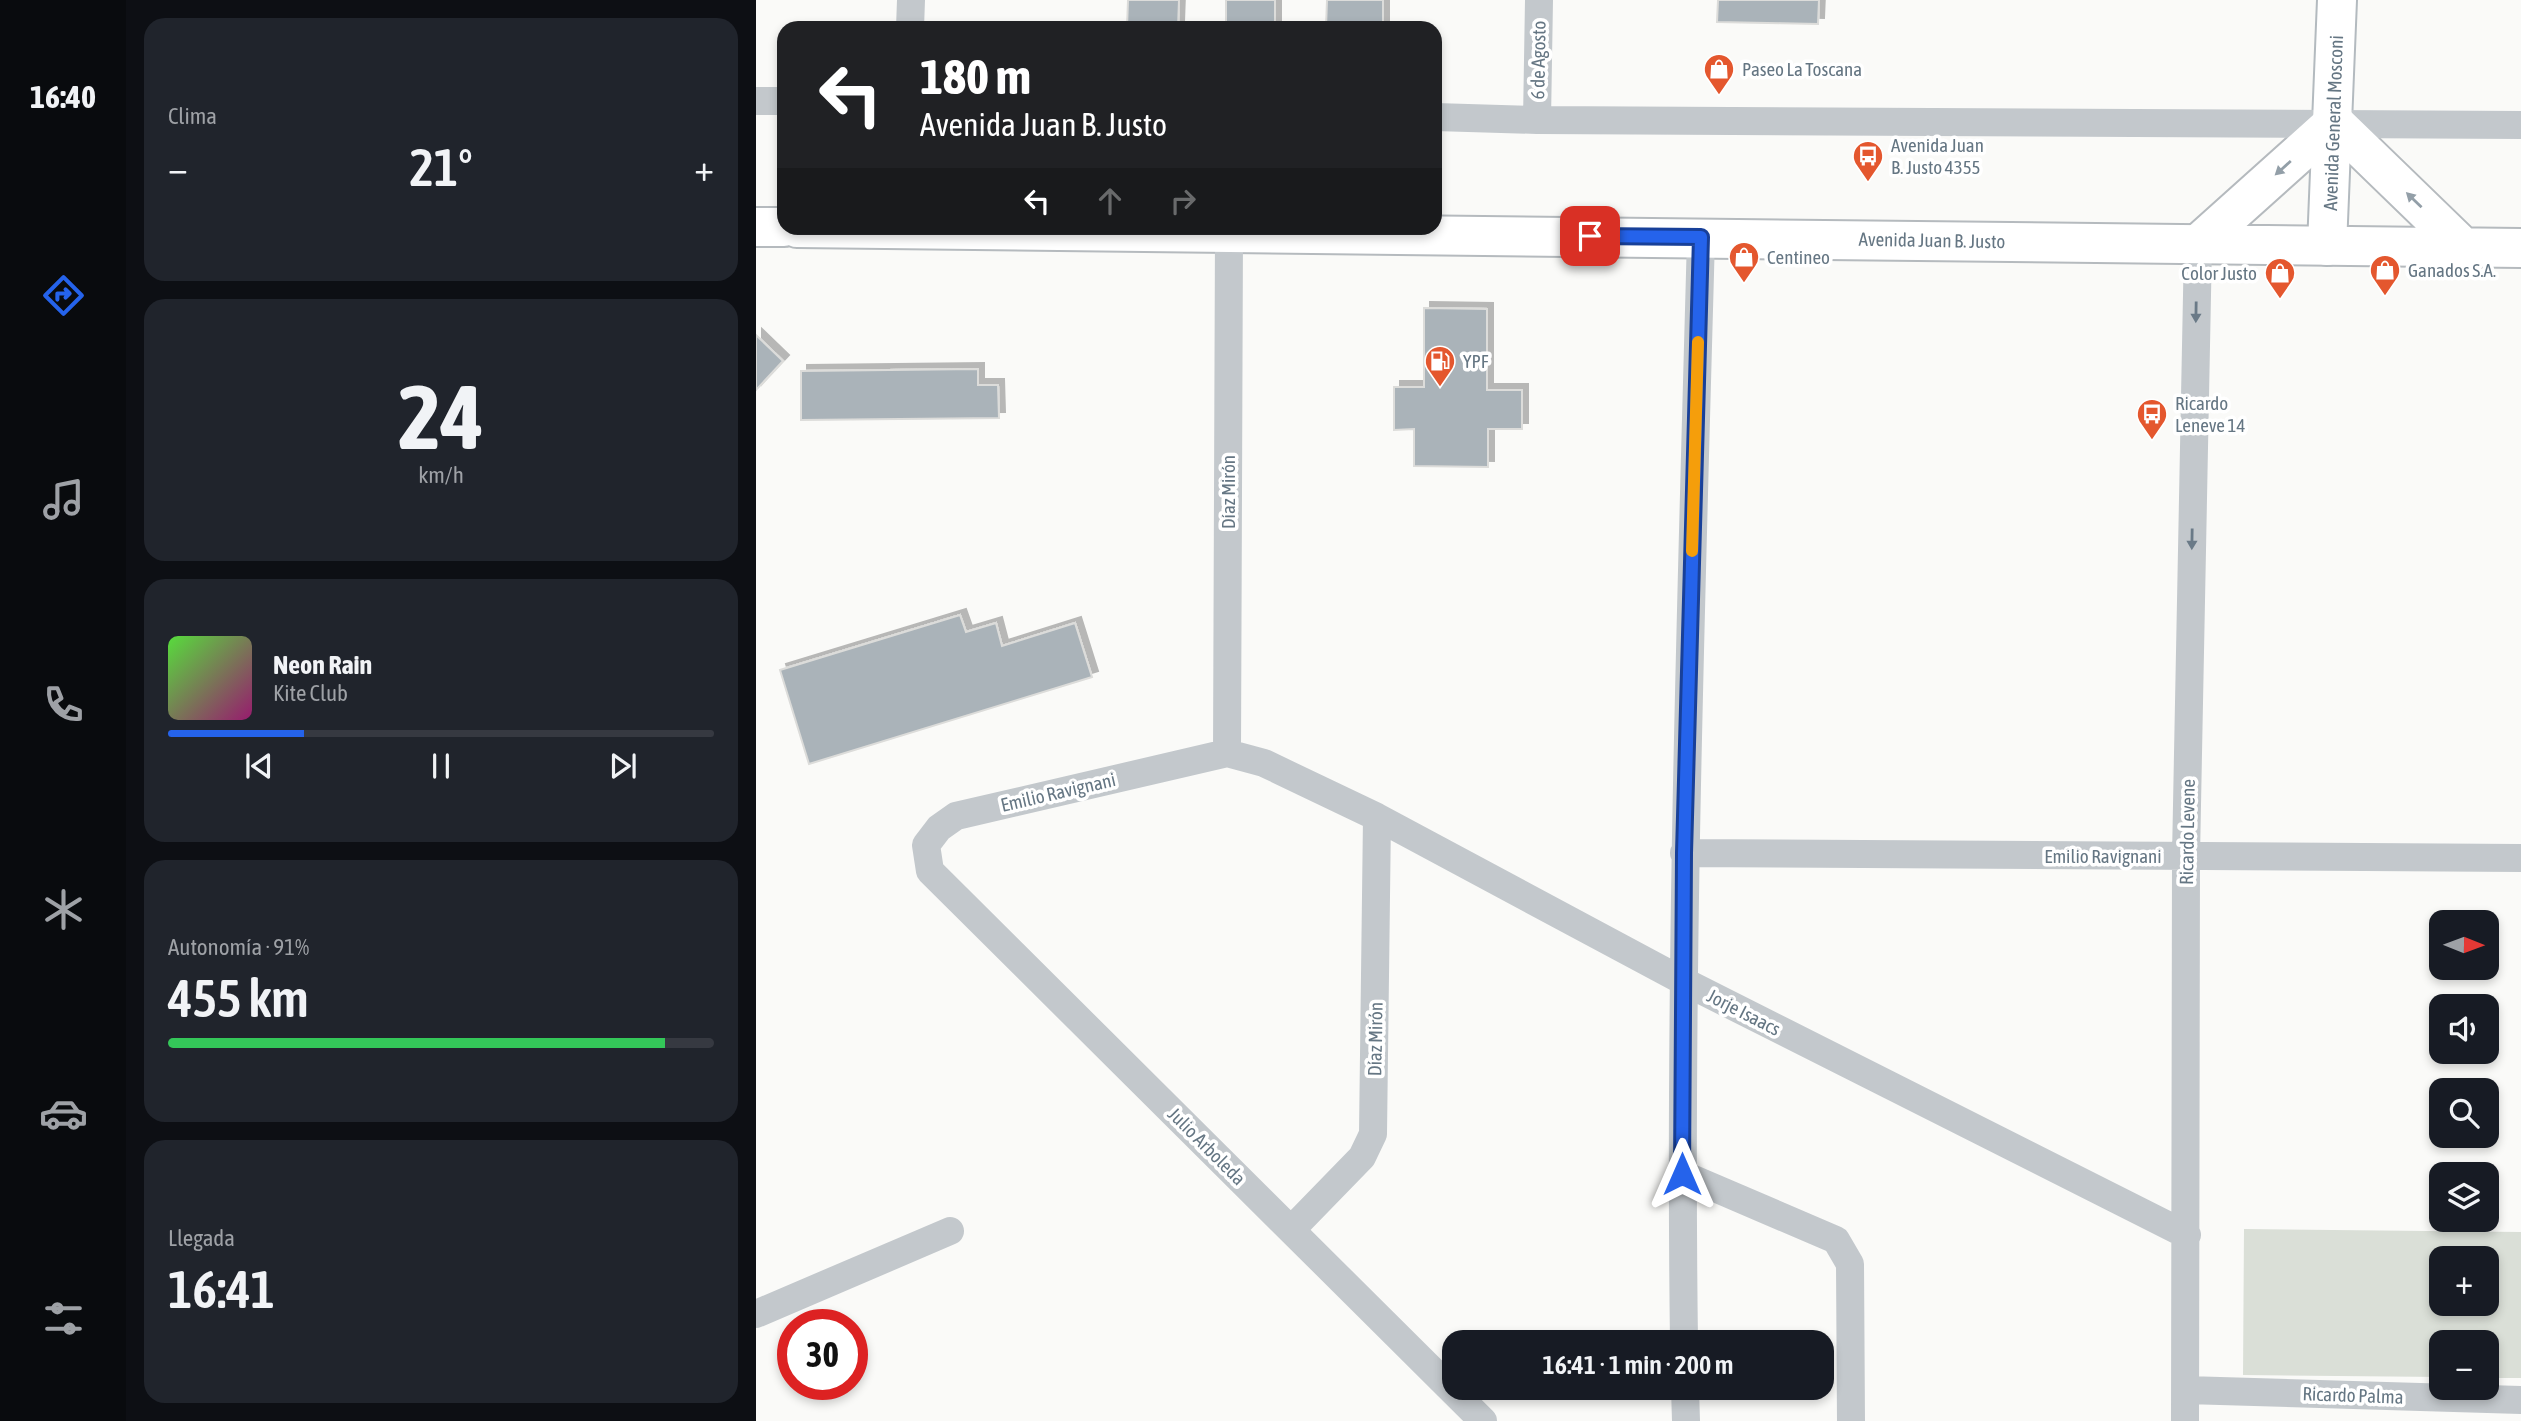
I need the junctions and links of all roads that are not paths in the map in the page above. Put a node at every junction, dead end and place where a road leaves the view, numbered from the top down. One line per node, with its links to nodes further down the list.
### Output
1 (911, 0): 4 (street)
2 (1539, 0): 8 (street, 6 de Agosto)
3 (2337, 0): 9 (main road, Avenida General Mosconi)
4 (910, 21)
5 (756, 101): 6 (street)
6 (777, 101)
7 (1442, 117): 8 (street)
8 (1537, 120): 9 (street)
9 (2334, 122): 10 (street); 16 (main road, one-way to 16); 17 (main road, Avenida General Mosconi); 18 (main road, one-way to 9)
10 (2521, 125)
11 (756, 227): 12 (main road)
12 (777, 227)
13 (1442, 234): 15 (main road, Avenida Juan B. Justo)
14 (1229, 235): 20 (street, Díaz Mirón)
15 (1701, 237): 16 (main road, Avenida Juan B. Justo); 22 (street)
16 (2198, 244): 17 (main road, Avenida Juan B. Justo); 23 (street, Ricardo Levene, one-way to 23)
17 (2327, 246): 18 (main road, Avenida Juan B. Justo)
18 (2463, 247): 19 (main road, Avenida Juan B. Justo)
19 (2521, 248)
20 (1227, 753): 21 (street, Jorje Isaacs); 25 (street, Emilio Ravignani)
21 (1377, 817): 26 (street, Jorje Isaacs); 28 (street, Díaz Mirón)
22 (1684, 853): 23 (street, Emilio Ravignani); 26 (street)
23 (2186, 856): 24 (street, Emilio Ravignani); 30 (street, Ricardo Levene)
24 (2521, 858)
25 (930, 872): 28 (street, Julio Arboleda)
26 (1683, 981): 27 (street); 30 (street, Jorje Isaacs)
27 (1682, 1174): 32 (street); 38 (street)
28 (1291, 1230): 36 (street, Julio Arboleda)
29 (950, 1231): 31 (street)
30 (2186, 1235): 33 (street, Ricardo Levene)
31 (756, 1314)
32 (1685, 1330)
33 (2186, 1390): 34 (street, Ricardo Palma); 39 (street, Ricardo Levene)
34 (2521, 1399)
35 (1685, 1400): 37 (street)
36 (1483, 1421)
37 (1686, 1421)
38 (1851, 1421)
39 (2185, 1421)

